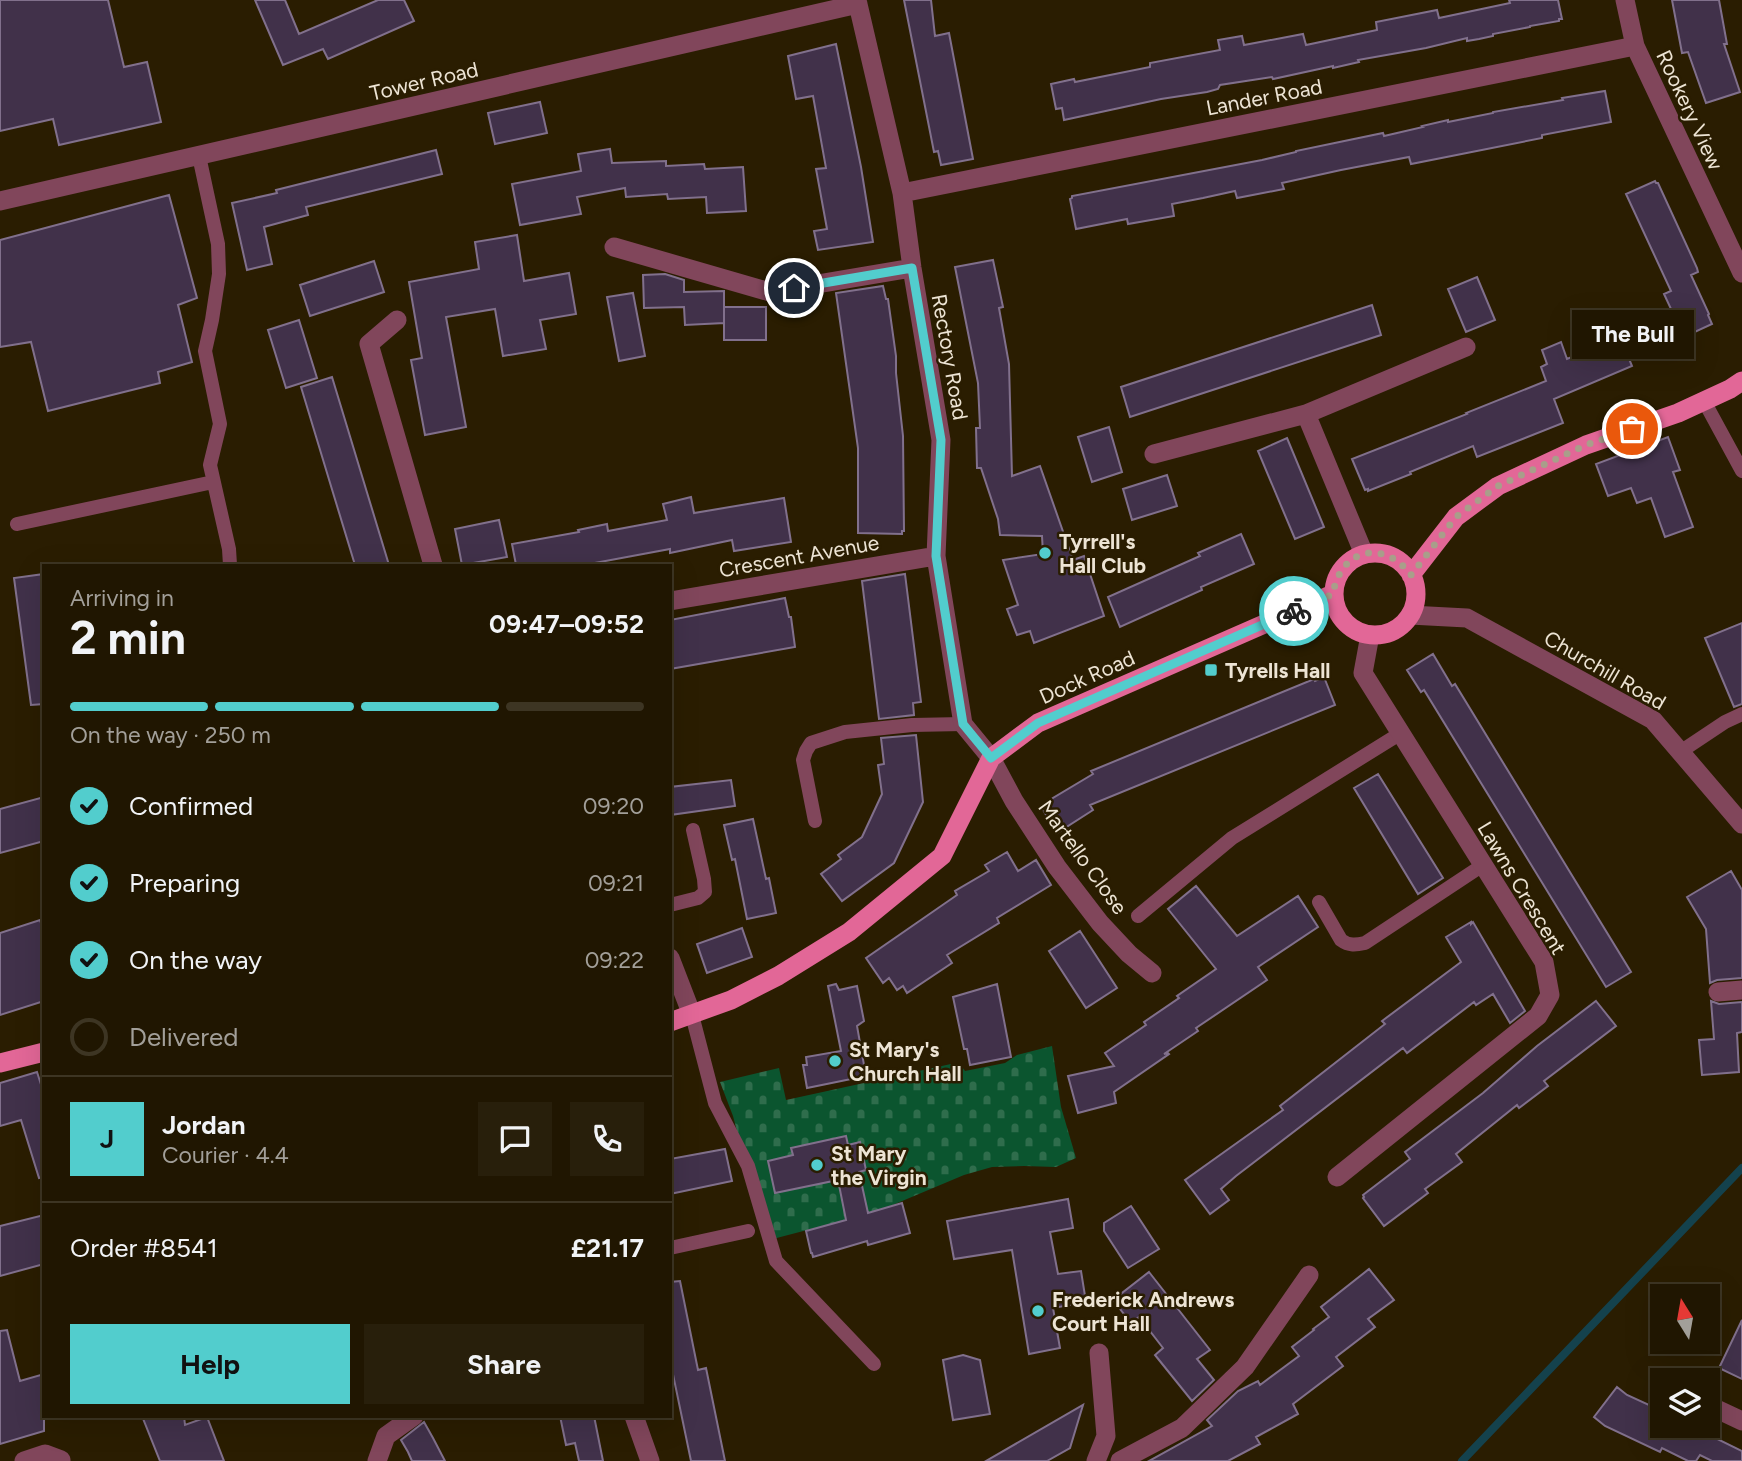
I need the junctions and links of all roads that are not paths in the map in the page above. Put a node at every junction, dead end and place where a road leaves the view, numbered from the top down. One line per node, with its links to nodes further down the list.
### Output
1 (1625, 0): 3 (street, Rookery View)
2 (858, 2): 4 (street, Tower Road); 5 (street, Rectory Road)
3 (1635, 46): 5 (street, Lander Road); 9 (street, Rookery View)
4 (199, 156): 6 (street, Tower Road); 17 (lane)
5 (902, 193): 8 (street, Rectory Road)
6 (0, 201)
7 (614, 247): 8 (street)
8 (912, 268): 20 (street, Rectory Road)
9 (1742, 274)
10 (397, 320): 22 (street)
11 (1466, 347): 14 (street)
12 (1742, 381): 13 (main road)
13 (1704, 401): 16 (lane); 23 (main road)
14 (1306, 414): 15 (street); 19 (street)
15 (1154, 454)
16 (1742, 471)
17 (213, 482): 18 (lane); 21 (lane)
18 (17, 524)
19 (1364, 554): 23 (main road); 24 (main road)
20 (936, 556): 25 (street, Crescent Avenue); 29 (street, Rectory Road)
21 (230, 564)
22 (433, 564)
23 (1411, 575): 26 (main road)
24 (1333, 594): 27 (main road); 32 (main road, Dock Road)
25 (672, 601)
26 (1410, 615): 27 (main road); 31 (street, Churchill Road)
27 (1370, 635): 30 (street, Lawns Crescent)
28 (1742, 714): 31 (lane)
29 (963, 724): 32 (street); 33 (lane)
30 (1401, 733): 36 (street, Lawns Crescent); 39 (lane)
31 (1680, 752): 34 (street, Churchill Road)
32 (991, 758): 41 (street, Martello Close); 44 (main road, Dock Road)
33 (816, 821)
34 (1742, 824)
35 (692, 830): 38 (lane)
36 (1483, 866): 37 (lane); 48 (street, Lawns Crescent)
37 (1319, 902)
38 (672, 904)
39 (1138, 916)
40 (672, 963): 44 (street)
41 (1152, 973)
42 (1742, 990): 43 (street)
43 (1718, 992)
44 (692, 1015): 45 (main road, Dock Road); 53 (lane)
45 (672, 1021)
46 (42, 1052): 47 (main road)
47 (0, 1063)
48 (1337, 1177)
49 (748, 1231): 50 (lane)
50 (672, 1248)
51 (1309, 1275): 63 (street)
52 (1100, 1353): 62 (street)
53 (874, 1364)
54 (1720, 1411): 57 (street)
55 (411, 1418): 60 (street)
56 (636, 1418): 61 (street)
57 (1742, 1421)
58 (61, 1460): 59 (street)
59 (24, 1461)
60 (377, 1461)
61 (650, 1461)
62 (1096, 1461)
63 (1120, 1461)

